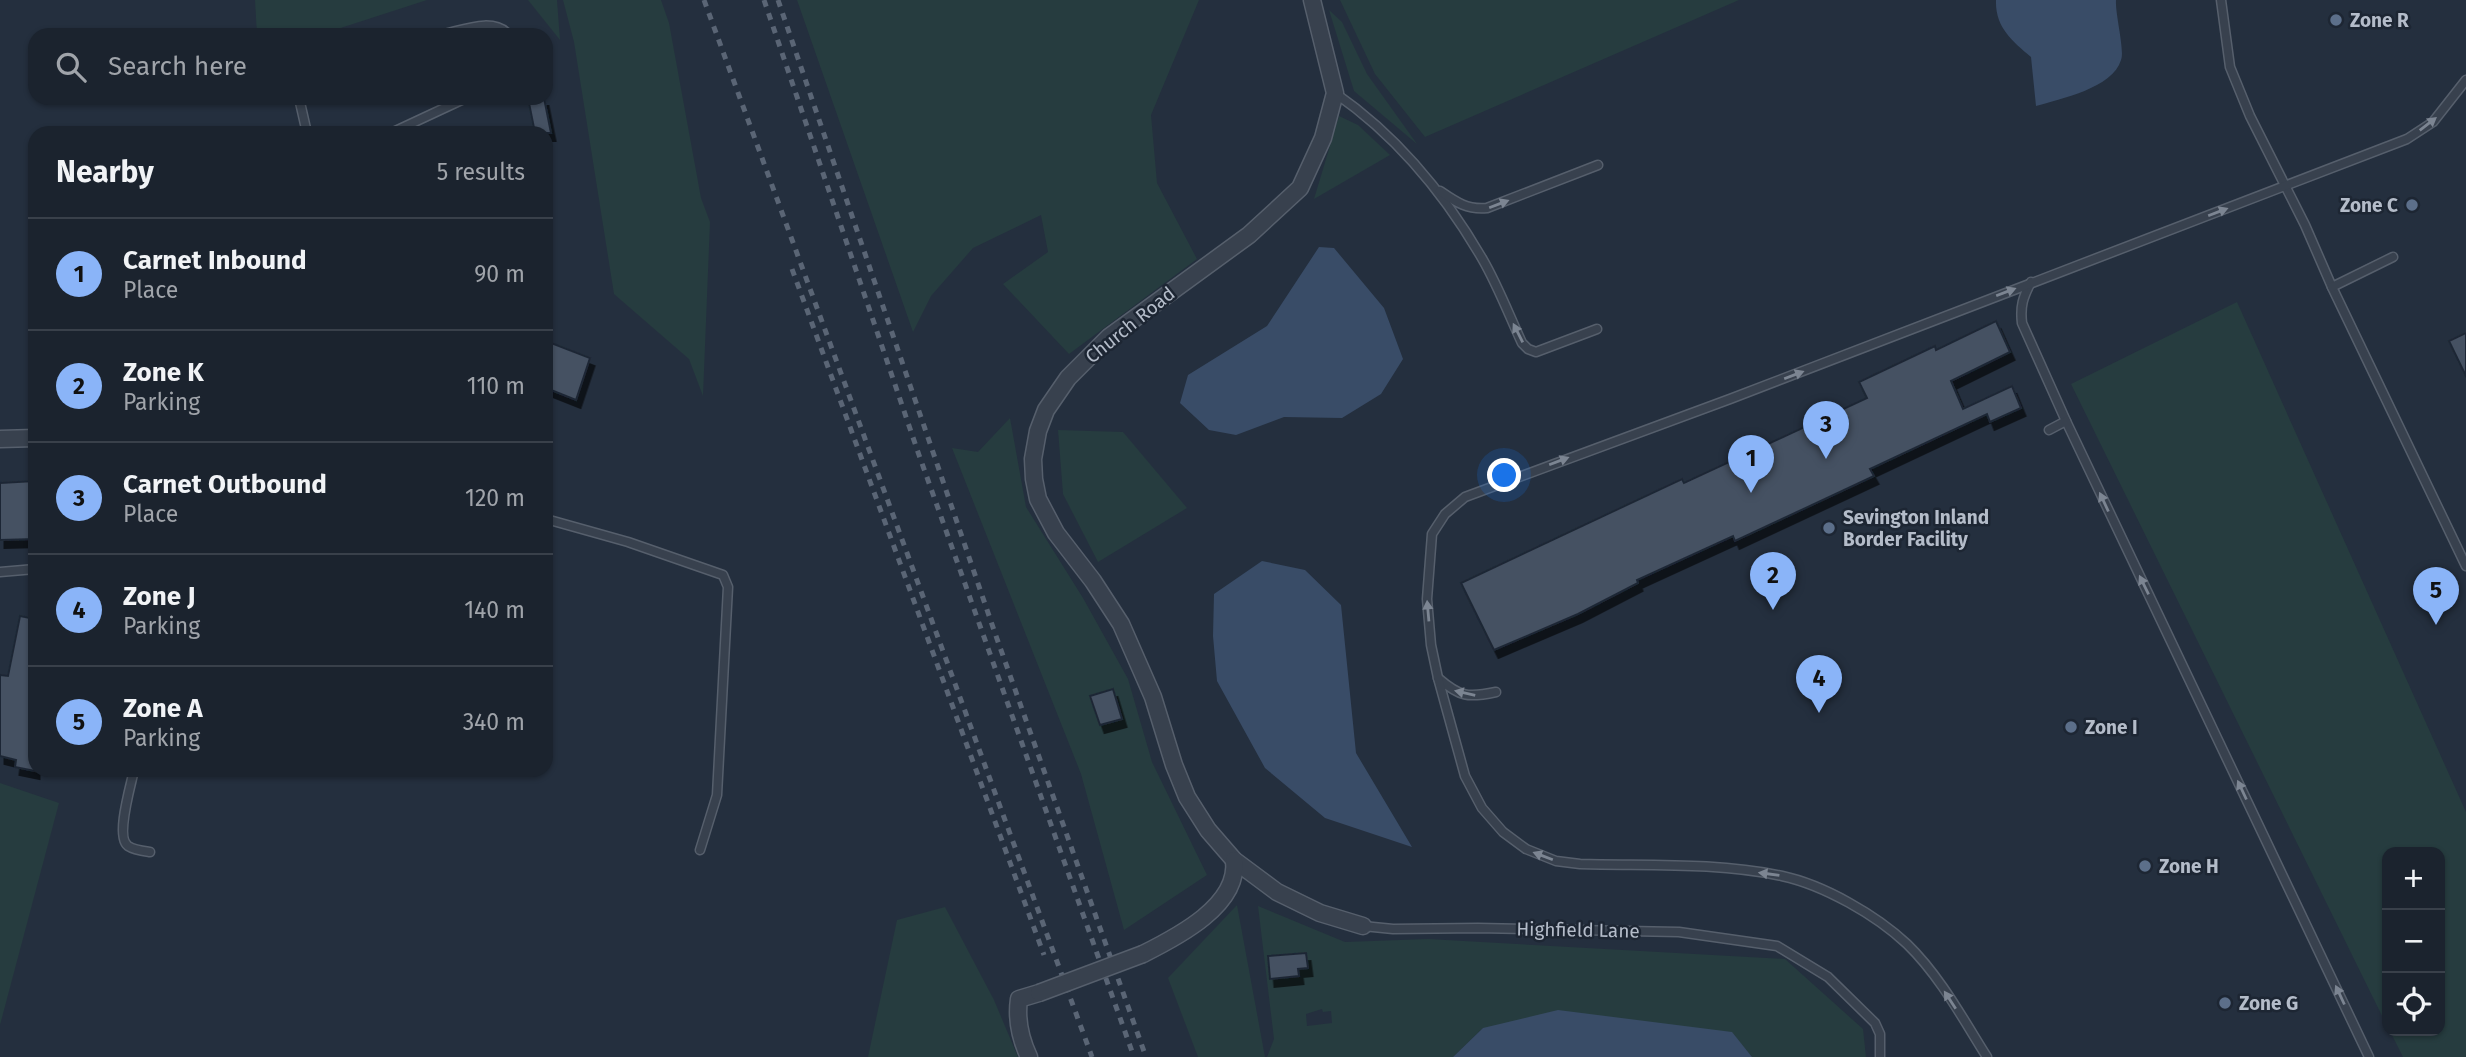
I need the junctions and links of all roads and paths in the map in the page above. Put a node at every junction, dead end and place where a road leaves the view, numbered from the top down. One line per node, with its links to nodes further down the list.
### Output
1 (1312, 0): 6 (street, Church Road)
2 (2221, 0): 12 (lane)
3 (473, 28): 4 (lane)
4 (500, 28)
5 (2466, 80): 12 (lane, one-way to 5)
6 (1335, 93): 13 (lane); 31 (street, Church Road)
7 (301, 105): 9 (lane)
8 (451, 105): 10 (lane)
9 (305, 126)
10 (406, 126)
11 (1598, 165): 13 (lane, one-way to 11)
12 (2285, 186): 15 (lane, one-way to 12); 16 (lane)
13 (1437, 189): 17 (lane, one-way to 13)
14 (2393, 257): 16 (lane)
15 (2031, 282): 18 (lane); 26 (lane, one-way to 15)
16 (2332, 287): 23 (lane)
17 (1597, 330)
18 (2066, 421): 19 (lane); 36 (lane, one-way to 18)
19 (2049, 430)
20 (28, 438): 21 (street)
21 (0, 439)
22 (553, 521): 29 (lane)
23 (2466, 566)
24 (28, 570): 25 (lane)
25 (0, 572)
26 (1438, 678): 27 (lane, one-way to 26); 35 (lane, one-way to 26)
27 (1496, 692)
28 (133, 777): 30 (lane)
29 (700, 850)
30 (150, 852)
31 (1234, 860): 32 (street, Highfield Lane); 33 (street, bridge)
32 (1363, 926): 34 (lane, Highfield Lane)
33 (1029, 1057)
34 (1880, 1057)
35 (1987, 1057)
36 (2369, 1057)

